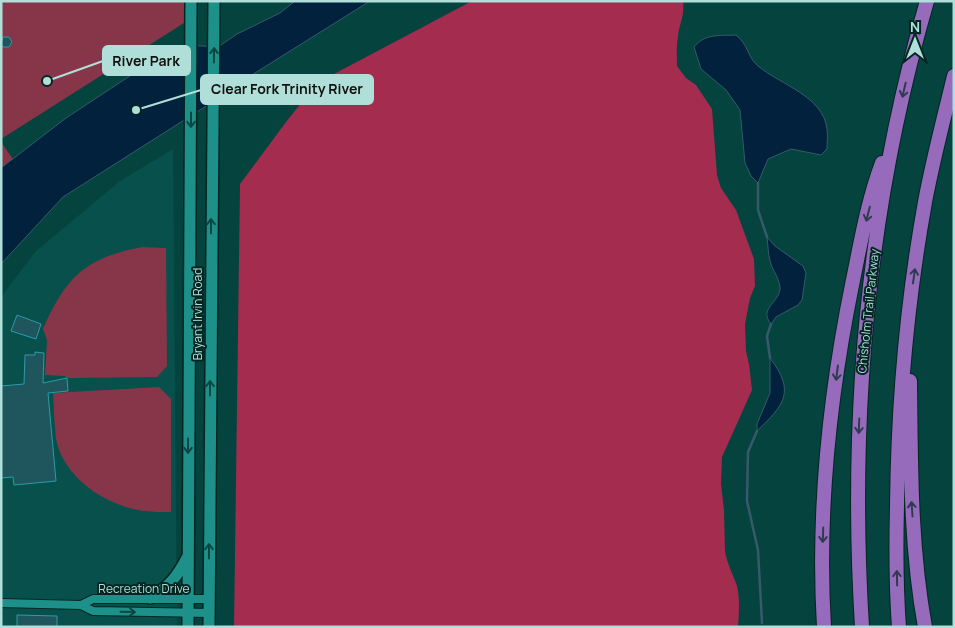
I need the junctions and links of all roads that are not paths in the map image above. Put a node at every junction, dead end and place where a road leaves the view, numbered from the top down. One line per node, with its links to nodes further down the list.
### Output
1 (191, 1): 7 (main road, Bryant Irvin Road, one-way to 7)
2 (214, 1): 10 (main road, Bryant Irvin Road, one-way to 2)
3 (927, 1): 5 (highway, Chisholm Trail Parkway, one-way to 5)
4 (954, 76): 6 (highway, one-way to 4)
5 (898, 117): 17 (highway, one-way to 17); 18 (highway, Chisholm Trail Parkway, one-way to 18)
6 (909, 310): 19 (highway, one-way to 6); 20 (highway, one-way to 6)
7 (188, 554): 8 (main road); 9 (main road, Bryant Irvin Road)
8 (150, 598): 9 (street, Recreation Drive); 12 (street, Recreation Drive)
9 (188, 599): 10 (street, Recreation Drive); 13 (main road, Bryant Irvin Road)
10 (209, 599): 14 (main road, Bryant Irvin Road)
11 (1, 603): 12 (street, Recreation Drive)
12 (81, 605): 13 (street, Recreation Drive, one-way to 13)
13 (188, 612): 14 (street, Recreation Drive); 15 (main road, Bryant Irvin Road)
14 (209, 613): 16 (main road, Bryant Irvin Road)
15 (188, 627)
16 (209, 627)
17 (824, 627)
18 (862, 627)
19 (899, 627)
20 (925, 627)

